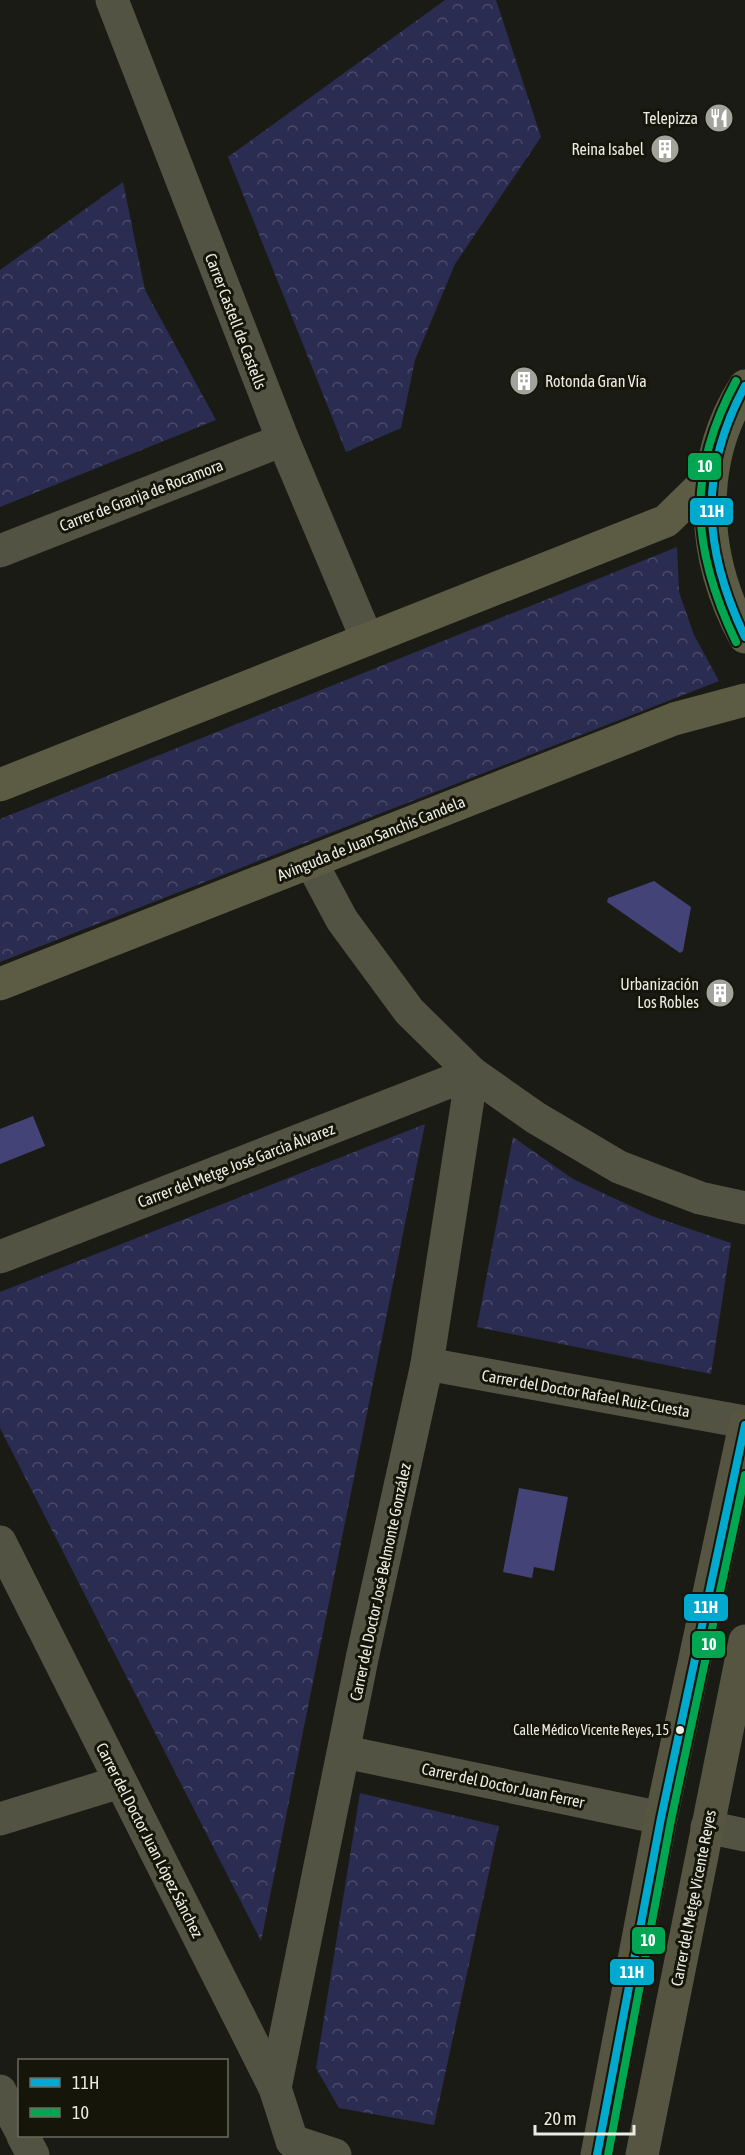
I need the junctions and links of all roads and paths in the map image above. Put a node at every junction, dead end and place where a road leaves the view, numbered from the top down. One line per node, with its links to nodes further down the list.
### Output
1 (112, 0): 3 (street, Carrer Castell de Castells)
2 (745, 386): 4 (main road)
3 (283, 440): 5 (street, Carrer de Granja de Rocamora); 7 (street, Carrer Castell de Castells)
4 (711, 477): 6 (main road); 7 (main road)
5 (0, 551)
6 (745, 637)
7 (367, 639): 9 (main road)
8 (745, 700): 10 (main road, Avinguda de Juan Sanchís Candela)
9 (0, 785)
10 (311, 862): 11 (main road, Avinguda de Juan Sanchís Candela); 12 (street)
11 (0, 984)
12 (472, 1073): 13 (street); 14 (street, Carrer del Metge José García Álvarez); 15 (street, Carrer del Doctor José Belmonte González)
13 (745, 1208)
14 (0, 1257)
15 (427, 1364): 16 (street, Carrer del Doctor Rafael Ruiz-Cuesta); 19 (street, Carrer del Doctor José Belmonte González)
16 (745, 1423): 21 (street)
17 (0, 1542): 20 (street, Carrer del Doctor Juan López Sánchez)
18 (745, 1641): 23 (street, Carrer del Metge Vicente Reyes)
19 (345, 1752): 21 (street, Carrer del Doctor Juan Ferrer); 25 (street, Carrer del Doctor José Belmonte González)
20 (120, 1782): 22 (street); 25 (street, Carrer del Doctor Juan López Sánchez)
21 (661, 1818): 32 (street)
22 (0, 1819)
23 (707, 1827): 24 (street); 33 (street, Carrer del Metge Vicente Reyes)
24 (745, 1835)
25 (275, 2088): 29 (street, Carrer del Doctor Juan López Sánchez)
26 (0, 2091): 27 (street)
27 (18, 2125)
28 (24, 2137): 30 (street)
29 (290, 2148): 31 (street)
30 (33, 2155)
31 (335, 2155)
32 (597, 2155)
33 (642, 2155)

